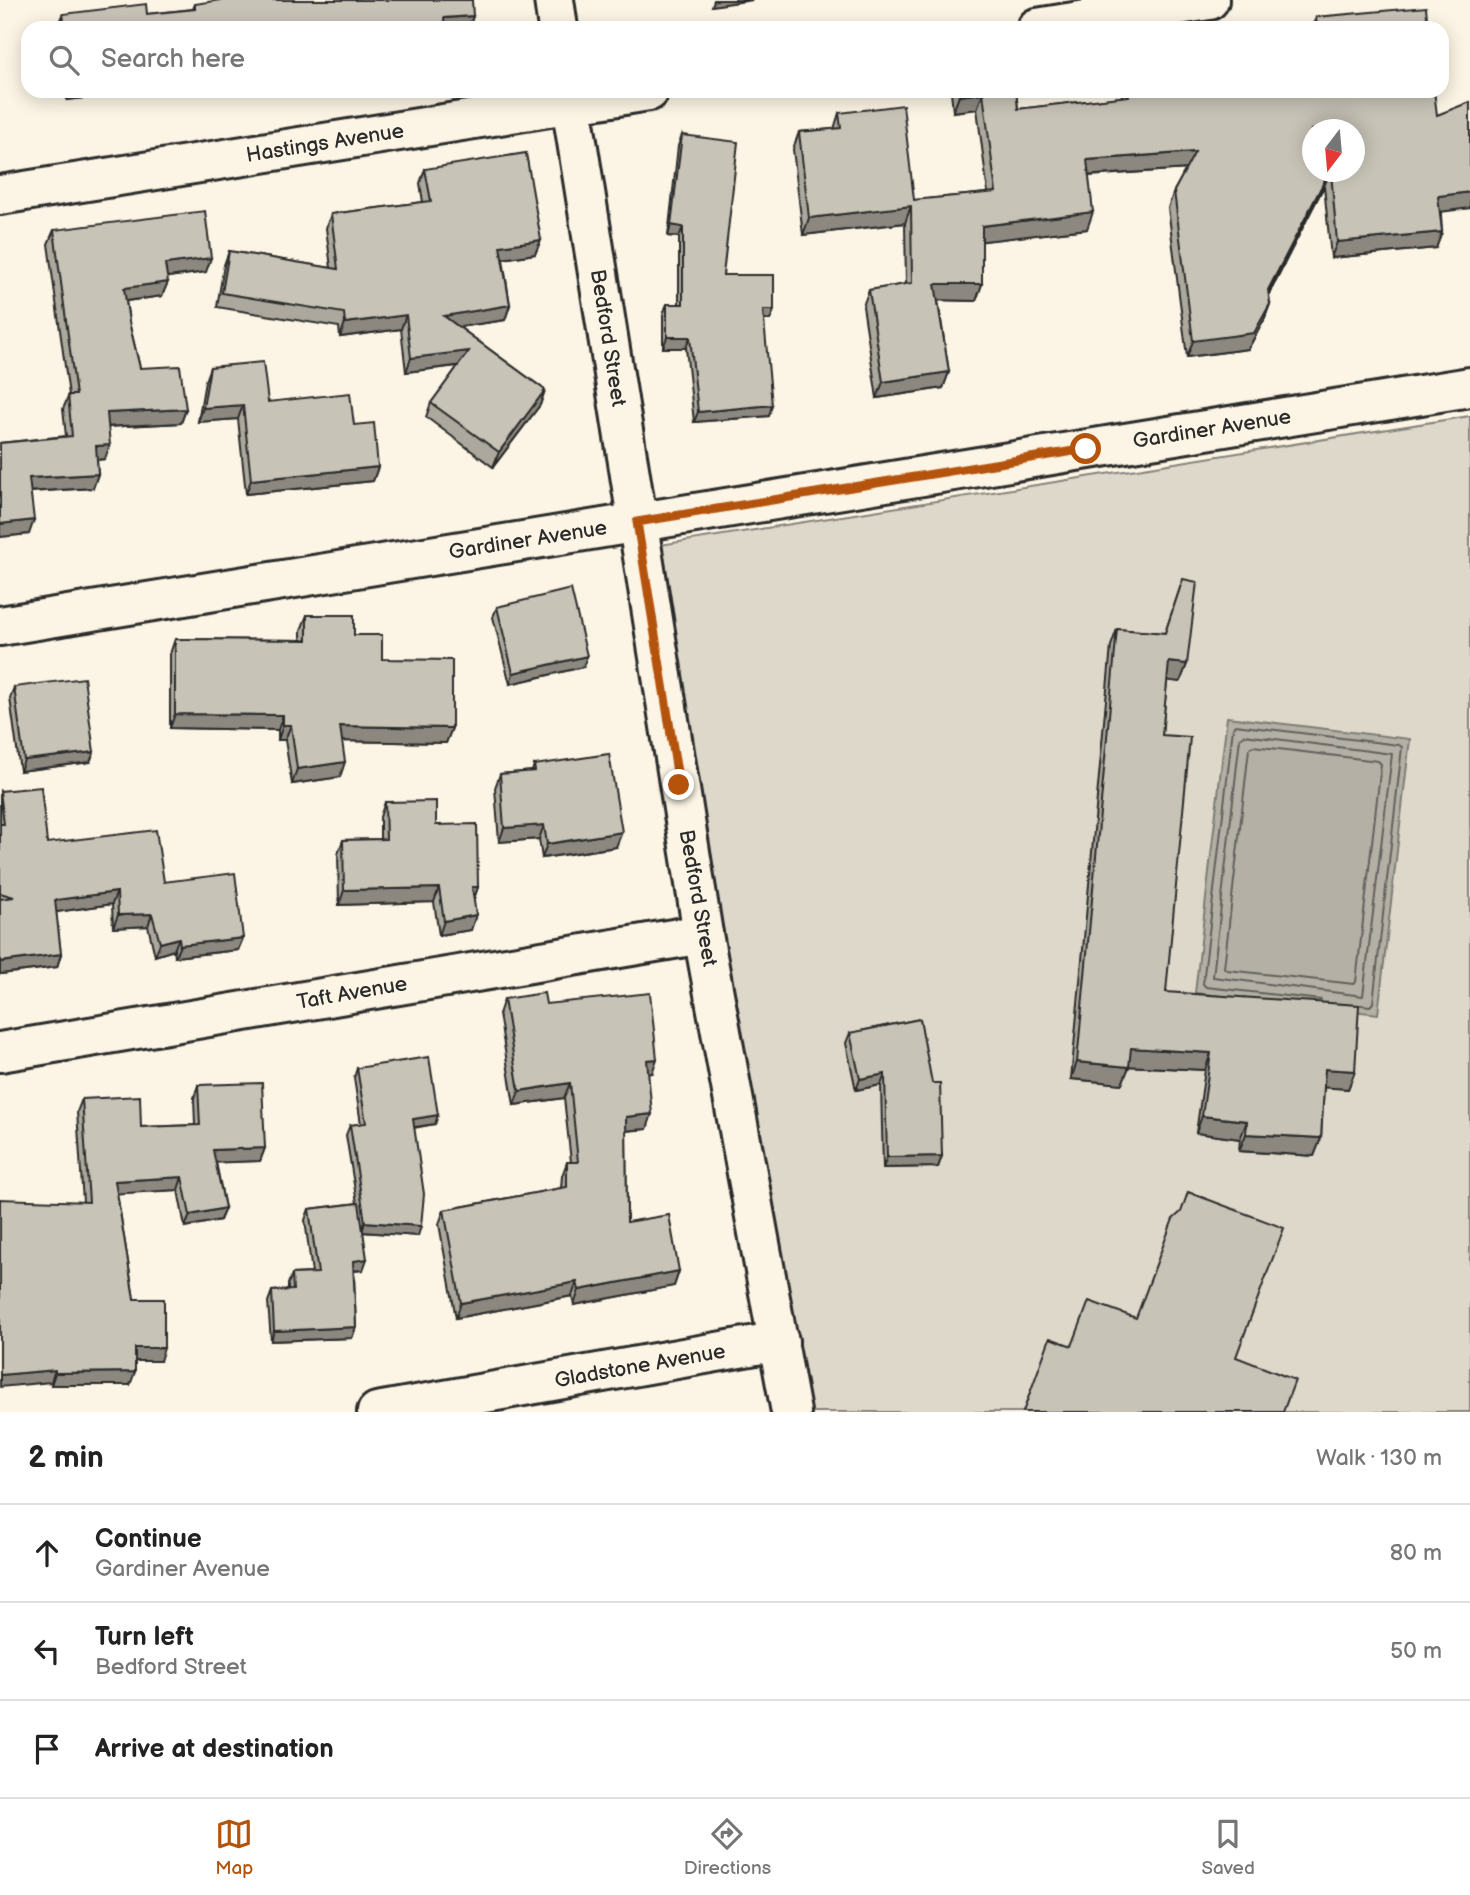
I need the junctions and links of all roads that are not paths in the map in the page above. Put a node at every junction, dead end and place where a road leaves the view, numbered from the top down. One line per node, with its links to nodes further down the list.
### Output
1 (554, 0): 3 (street)
2 (1209, 0): 4 (street)
3 (557, 21)
4 (1080, 21)
5 (564, 98): 7 (street, Hastings Avenue)
6 (570, 98): 9 (street, Bedford Street)
7 (0, 195)
8 (1470, 387): 9 (street, Gardiner Avenue)
9 (637, 522): 10 (street, Gardiner Avenue); 11 (street, Bedford Street)
10 (0, 626)
11 (704, 934): 12 (street, Taft Avenue); 13 (street, Bedford Street)
12 (0, 1052)
13 (779, 1341): 14 (street, Gladstone Avenue); 15 (street, Bedford Street)
14 (377, 1412)
15 (791, 1412)

